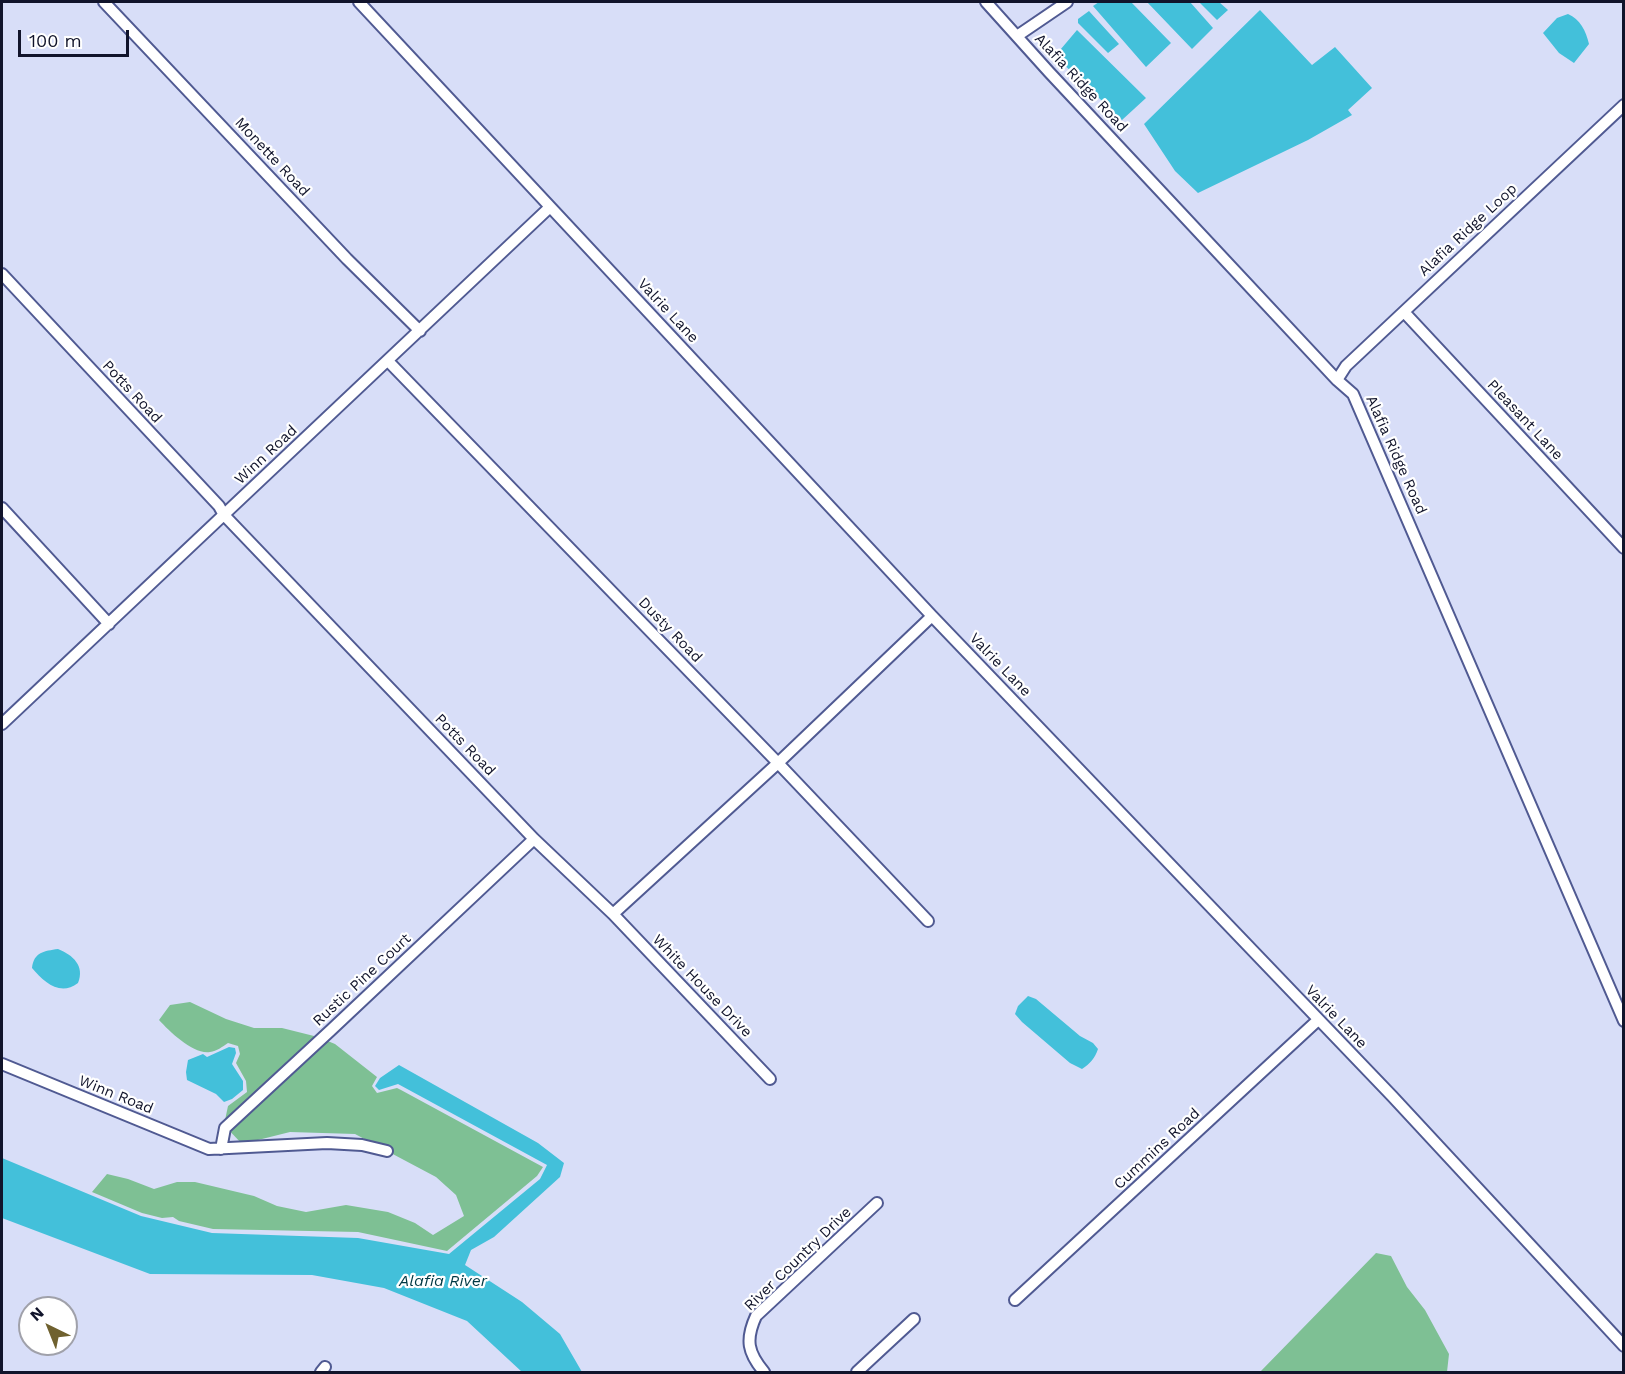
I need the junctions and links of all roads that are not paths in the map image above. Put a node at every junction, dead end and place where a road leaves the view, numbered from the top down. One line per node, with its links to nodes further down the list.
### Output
1 (104, 2): 10 (street, Monette Road)
2 (359, 2): 7 (street, Valrie Lane)
3 (986, 2): 5 (street, Alafia Ridge Road)
4 (1067, 2): 5 (street)
5 (1017, 36): 12 (street, Alafia Ridge Road)
6 (1623, 105): 9 (street, Alafia Ridge Loop)
7 (550, 207): 10 (street, Winn Road); 16 (street, Valrie Lane)
8 (2, 274): 14 (street, Potts Road)
9 (1404, 312): 12 (street, Alafia Ridge Loop); 15 (street, Pleasant Lane)
10 (420, 332): 11 (street, Winn Road)
11 (388, 361): 14 (street, Winn Road); 19 (street, Dusty Road)
12 (1337, 380): 24 (street, Alafia Ridge Road)
13 (2, 508): 17 (street)
14 (224, 515): 17 (street, Winn Road); 20 (street, Potts Road)
15 (1623, 548)
16 (932, 616): 19 (street); 23 (street, Valrie Lane)
17 (109, 624): 18 (street, Winn Road)
18 (2, 724)
19 (778, 763): 21 (street); 22 (street, Dusty Road)
20 (534, 839): 21 (street, Potts Road); 27 (street, Rustic Pine Court)
21 (613, 914): 26 (street, White House Drive)
22 (928, 921)
23 (1318, 1020): 30 (street, Cummins Road); 32 (street, Valrie Lane)
24 (1623, 1021)
25 (2, 1064): 27 (street, Winn Road)
26 (770, 1079)
27 (221, 1149): 28 (street, Winn Road)
28 (387, 1151)
29 (877, 1203): 33 (street, River Country Drive)
30 (1015, 1300)
31 (914, 1319): 34 (street)
32 (1623, 1346)
33 (764, 1372)
34 (857, 1372)

